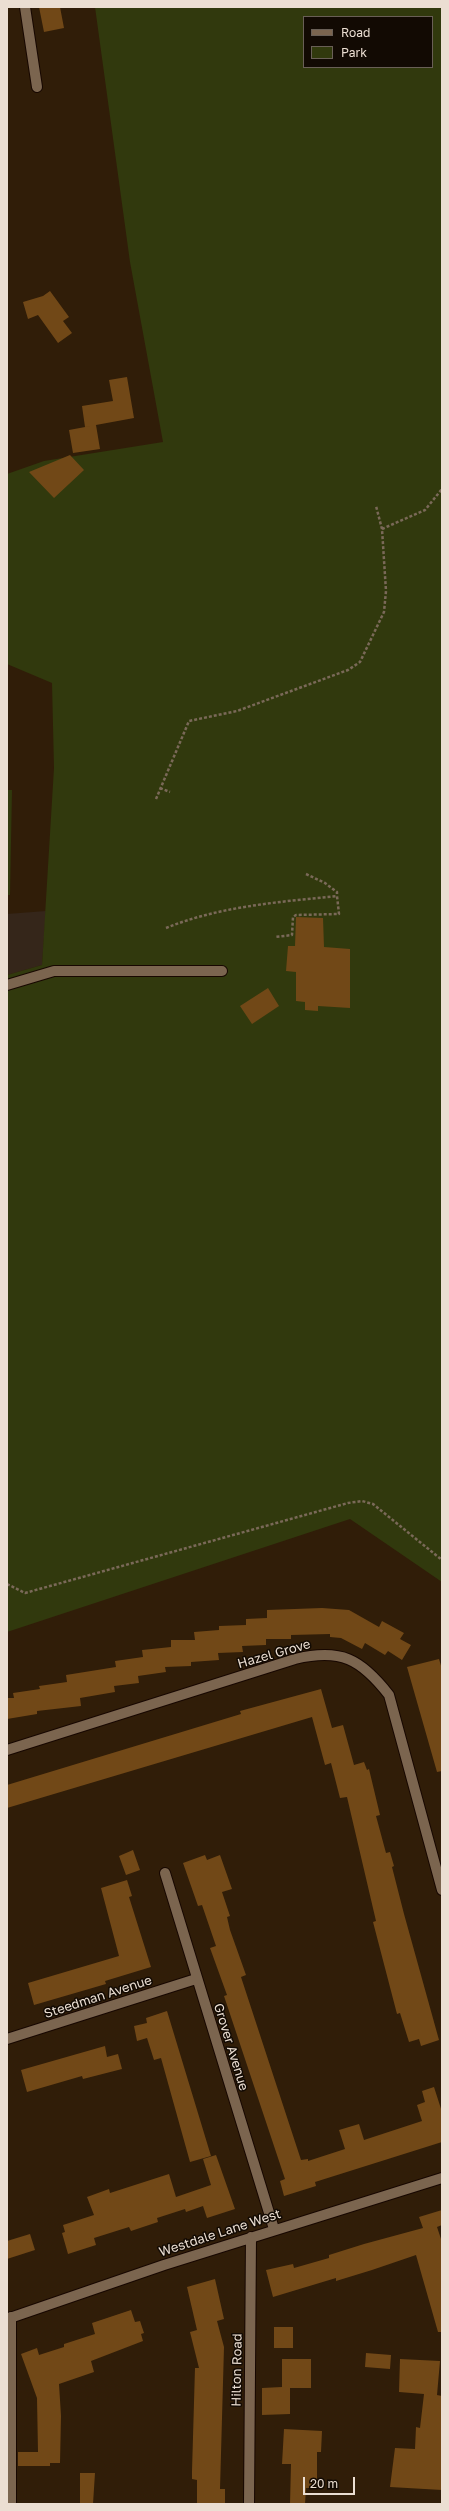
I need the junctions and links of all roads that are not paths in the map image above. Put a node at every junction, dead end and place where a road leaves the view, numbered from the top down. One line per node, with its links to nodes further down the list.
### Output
1 (25, 7): 2 (street)
2 (37, 87)
3 (222, 971): 4 (street)
4 (7, 985)
5 (7, 1750): 7 (street, Hazel Grove)
6 (165, 1873): 8 (street, Grover Avenue)
7 (442, 1890)
8 (196, 1979): 9 (street, Steedman Avenue); 11 (street, Grover Avenue)
9 (7, 2039)
10 (442, 2178): 11 (street, Westdale Lane West)
11 (274, 2229): 12 (street, Westdale Lane West)
12 (251, 2237): 13 (street, Westdale Lane West); 15 (street, Hilton Road)
13 (9, 2318): 14 (street)
14 (11, 2504)
15 (249, 2504)

